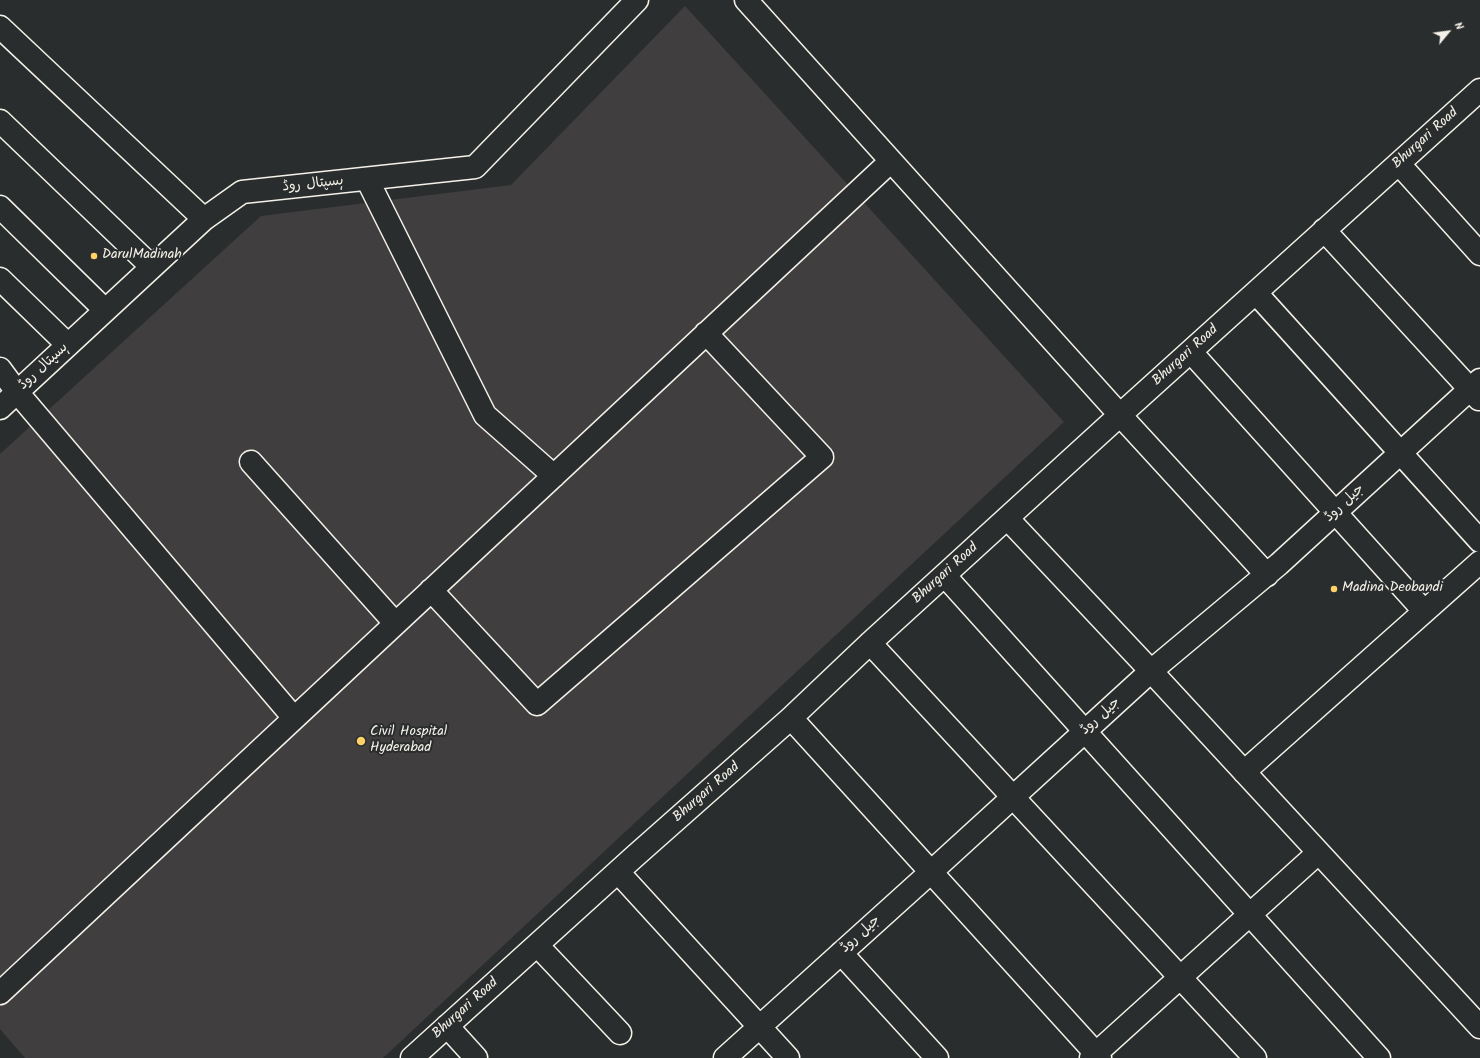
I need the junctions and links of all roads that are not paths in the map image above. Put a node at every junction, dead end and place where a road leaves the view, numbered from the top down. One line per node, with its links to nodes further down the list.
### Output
1 (637, 0): 8 (street, ہسپتال روڈ)
2 (746, 0): 6 (street)
3 (0, 27): 10 (street)
4 (1476, 101): 7 (street, Bhurgari Road)
5 (0, 121): 13 (street)
6 (891, 160): 17 (street); 24 (street)
7 (1398, 164): 11 (street, Bhurgari Road); 12 (street)
8 (367, 179): 10 (street, ہسپتال روڈ); 27 (street)
9 (0, 206): 16 (street)
10 (204, 219): 13 (street, ہسپتال روڈ)
11 (1324, 230): 15 (street, Bhurgari Road); 21 (street)
12 (1480, 254)
13 (152, 267): 16 (street, ہسپتال روڈ)
14 (0, 279): 18 (street)
15 (1256, 293): 19 (street, Bhurgari Road); 25 (street)
16 (105, 310): 18 (street, ہسپتال روڈ)
17 (706, 333): 27 (street); 34 (street)
18 (68, 345): 22 (street, ہسپتال روڈ)
19 (1191, 352): 24 (street, Bhurgari Road); 28 (street)
20 (0, 369): 22 (street)
21 (1477, 390): 25 (street, جیل روڈ)
22 (17, 392): 23 (street, ہسپتال روڈ); 39 (street)
23 (0, 408)
24 (1120, 415): 29 (street, Bhurgari Road); 32 (street)
25 (1400, 453): 28 (street, جیل روڈ); 30 (street)
26 (251, 462): 36 (street)
27 (554, 476): 34 (street)
28 (1335, 512): 32 (street, جیل روڈ); 35 (street)
29 (1007, 518): 33 (street, Bhurgari Road); 38 (street)
30 (1480, 541)
31 (1480, 562): 35 (street)
32 (1267, 575): 38 (street, جیل روڈ)
33 (945, 576): 37 (street, Bhurgari Road); 41 (street)
34 (431, 590): 36 (street)
35 (1424, 611): 42 (street)
36 (395, 624): 39 (street)
37 (870, 644): 40 (street, Bhurgari Road); 43 (street)
38 (1151, 671): 41 (street, جیل روڈ); 42 (street)
39 (294, 718): 51 (street)
40 (791, 718): 45 (street, Bhurgari Road); 46 (street)
41 (1085, 731): 43 (street, جیل روڈ); 47 (street)
42 (1244, 772): 44 (street)
43 (1013, 797): 46 (street, جیل روڈ); 50 (street)
44 (1318, 852): 47 (street); 54 (street)
45 (618, 872): 48 (street, Bhurgari Road); 53 (street)
46 (932, 872): 49 (street, جیل روڈ); 56 (street)
47 (1250, 914): 50 (street); 63 (street)
48 (537, 945): 52 (street, Bhurgari Road); 55 (street)
49 (841, 953): 53 (street, جیل روڈ); 61 (street)
50 (1180, 977): 56 (street); 62 (street)
51 (0, 993)
52 (447, 1026): 57 (street, Bhurgari Road); 58 (street)
53 (759, 1026): 59 (street, جیل روڈ); 60 (street)
54 (1480, 1026)
55 (620, 1033)
56 (1096, 1056)
57 (412, 1058)
58 (476, 1058)
59 (725, 1058)
60 (788, 1058)
61 (937, 1058)
62 (1255, 1058)
63 (1379, 1058)

